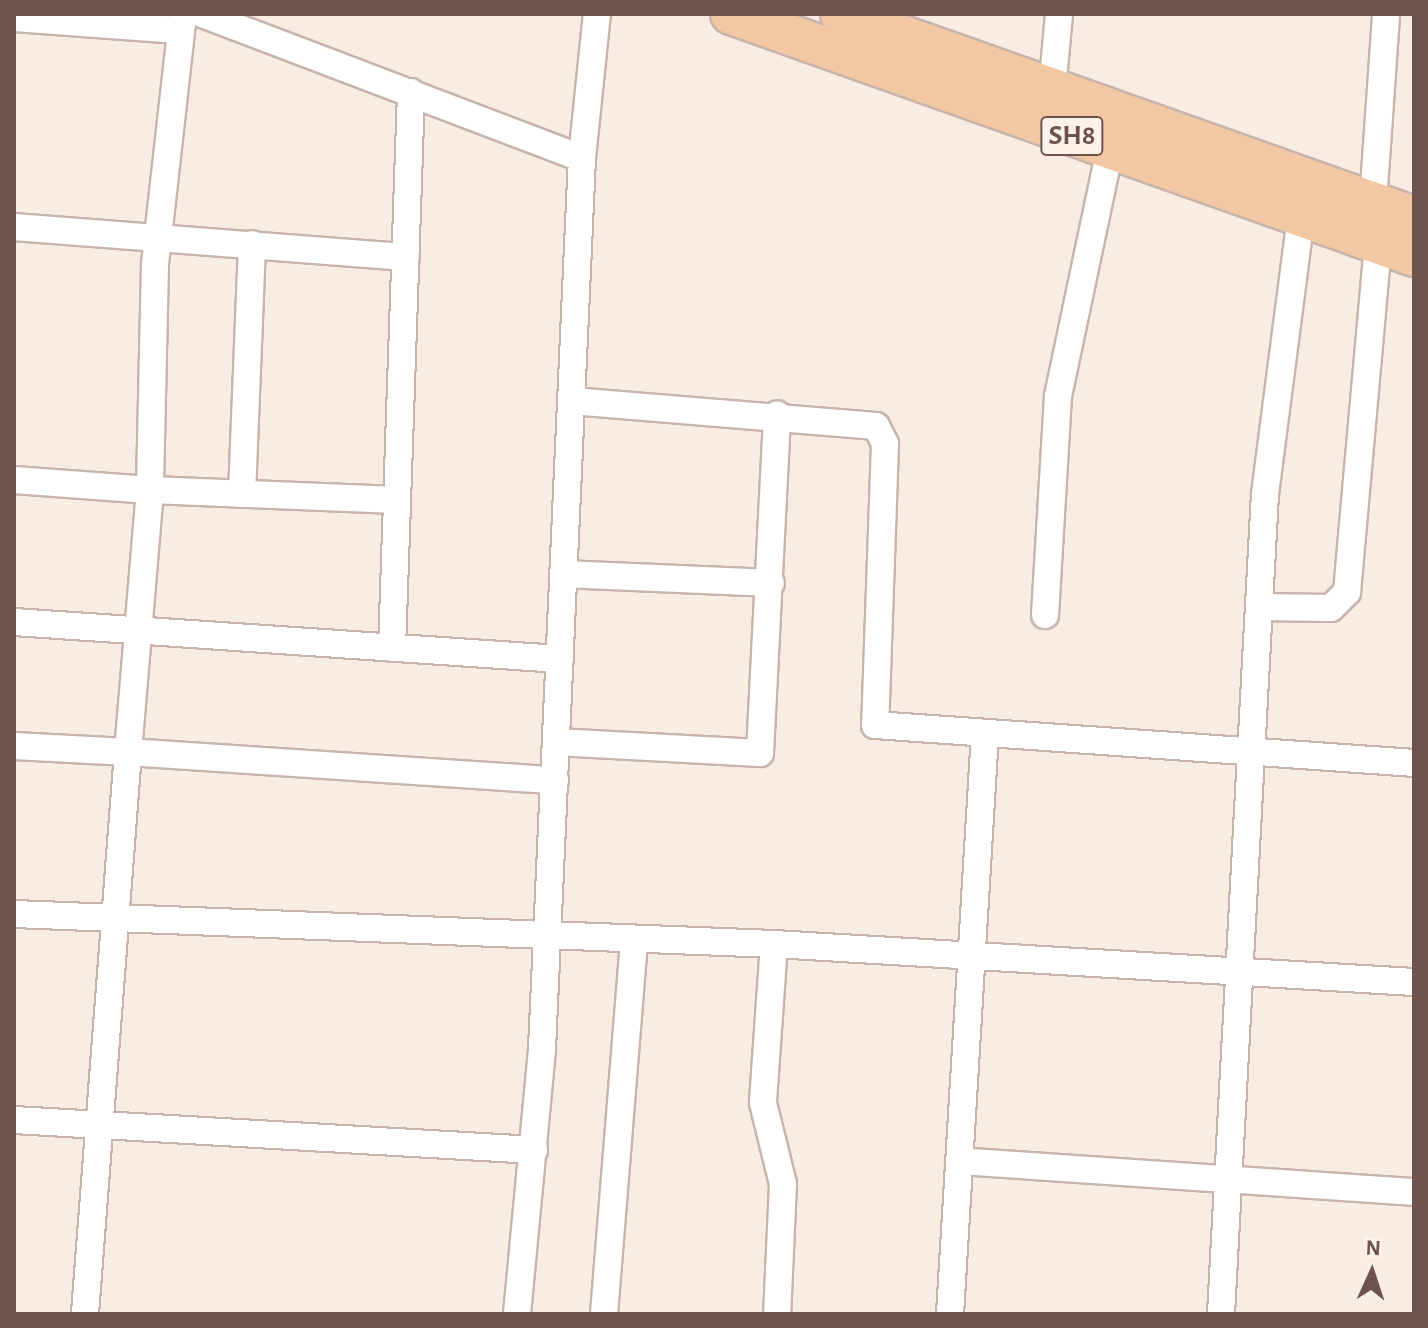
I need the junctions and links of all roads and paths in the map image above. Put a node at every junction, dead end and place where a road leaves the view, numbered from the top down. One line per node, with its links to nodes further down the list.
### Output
1 (202, 14): 11 (street)
2 (597, 14): 13 (street)
3 (731, 14): 12 (main road, SH8)
4 (841, 14): 9 (main road, SH8)
5 (1059, 14): 10 (street)
6 (1386, 14): 14 (street)
7 (14, 18): 8 (street)
8 (181, 22): 18 (street)
9 (894, 25): 10 (main road, SH8)
10 (1052, 91): 14 (main road, SH8)
11 (411, 92): 13 (street); 21 (street)
12 (1110, 150): 15 (main road, SH8); 31 (street)
13 (582, 158): 22 (street)
14 (1373, 202): 16 (main road, SH8)
15 (1301, 216): 20 (main road, SH8); 30 (street)
16 (1414, 217)
17 (14, 227): 18 (street)
18 (158, 236): 19 (street); 25 (street)
19 (252, 244): 21 (street); 26 (street)
20 (1396, 250): 30 (street)
21 (406, 257): 27 (street)
22 (572, 401): 23 (street); 28 (street)
23 (777, 414): 29 (street); 36 (street)
24 (14, 480): 25 (street)
25 (150, 490): 26 (street); 33 (street)
26 (242, 494): 27 (street)
27 (397, 500): 34 (street)
28 (564, 574): 29 (street); 35 (street)
29 (771, 583): 37 (street)
30 (1259, 607): 40 (street)
31 (1045, 615)
32 (14, 622): 33 (street)
33 (135, 630): 34 (street); 39 (street)
34 (392, 648): 35 (street)
35 (560, 659): 37 (street)
36 (985, 733): 40 (street); 48 (street)
37 (556, 742): 42 (street)
38 (14, 746): 39 (street)
39 (128, 752): 42 (street); 44 (street)
40 (1252, 752): 41 (street); 49 (street)
41 (1414, 763)
42 (555, 780): 45 (street)
43 (14, 914): 44 (street)
44 (115, 921): 45 (street); 52 (street)
45 (545, 936): 46 (street); 53 (street)
46 (634, 940): 47 (street); 59 (street)
47 (774, 944): 48 (street); 60 (street)
48 (970, 958): 49 (street); 54 (street)
49 (1241, 971): 50 (street); 55 (street)
50 (1414, 982)
51 (14, 1120): 52 (street)
52 (97, 1125): 53 (street); 57 (street)
53 (534, 1150): 58 (street)
54 (959, 1161): 55 (street); 61 (street)
55 (1229, 1178): 56 (street); 62 (street)
56 (1414, 1192)
57 (85, 1314)
58 (517, 1314)
59 (604, 1314)
60 (777, 1314)
61 (950, 1314)
62 (1221, 1314)

